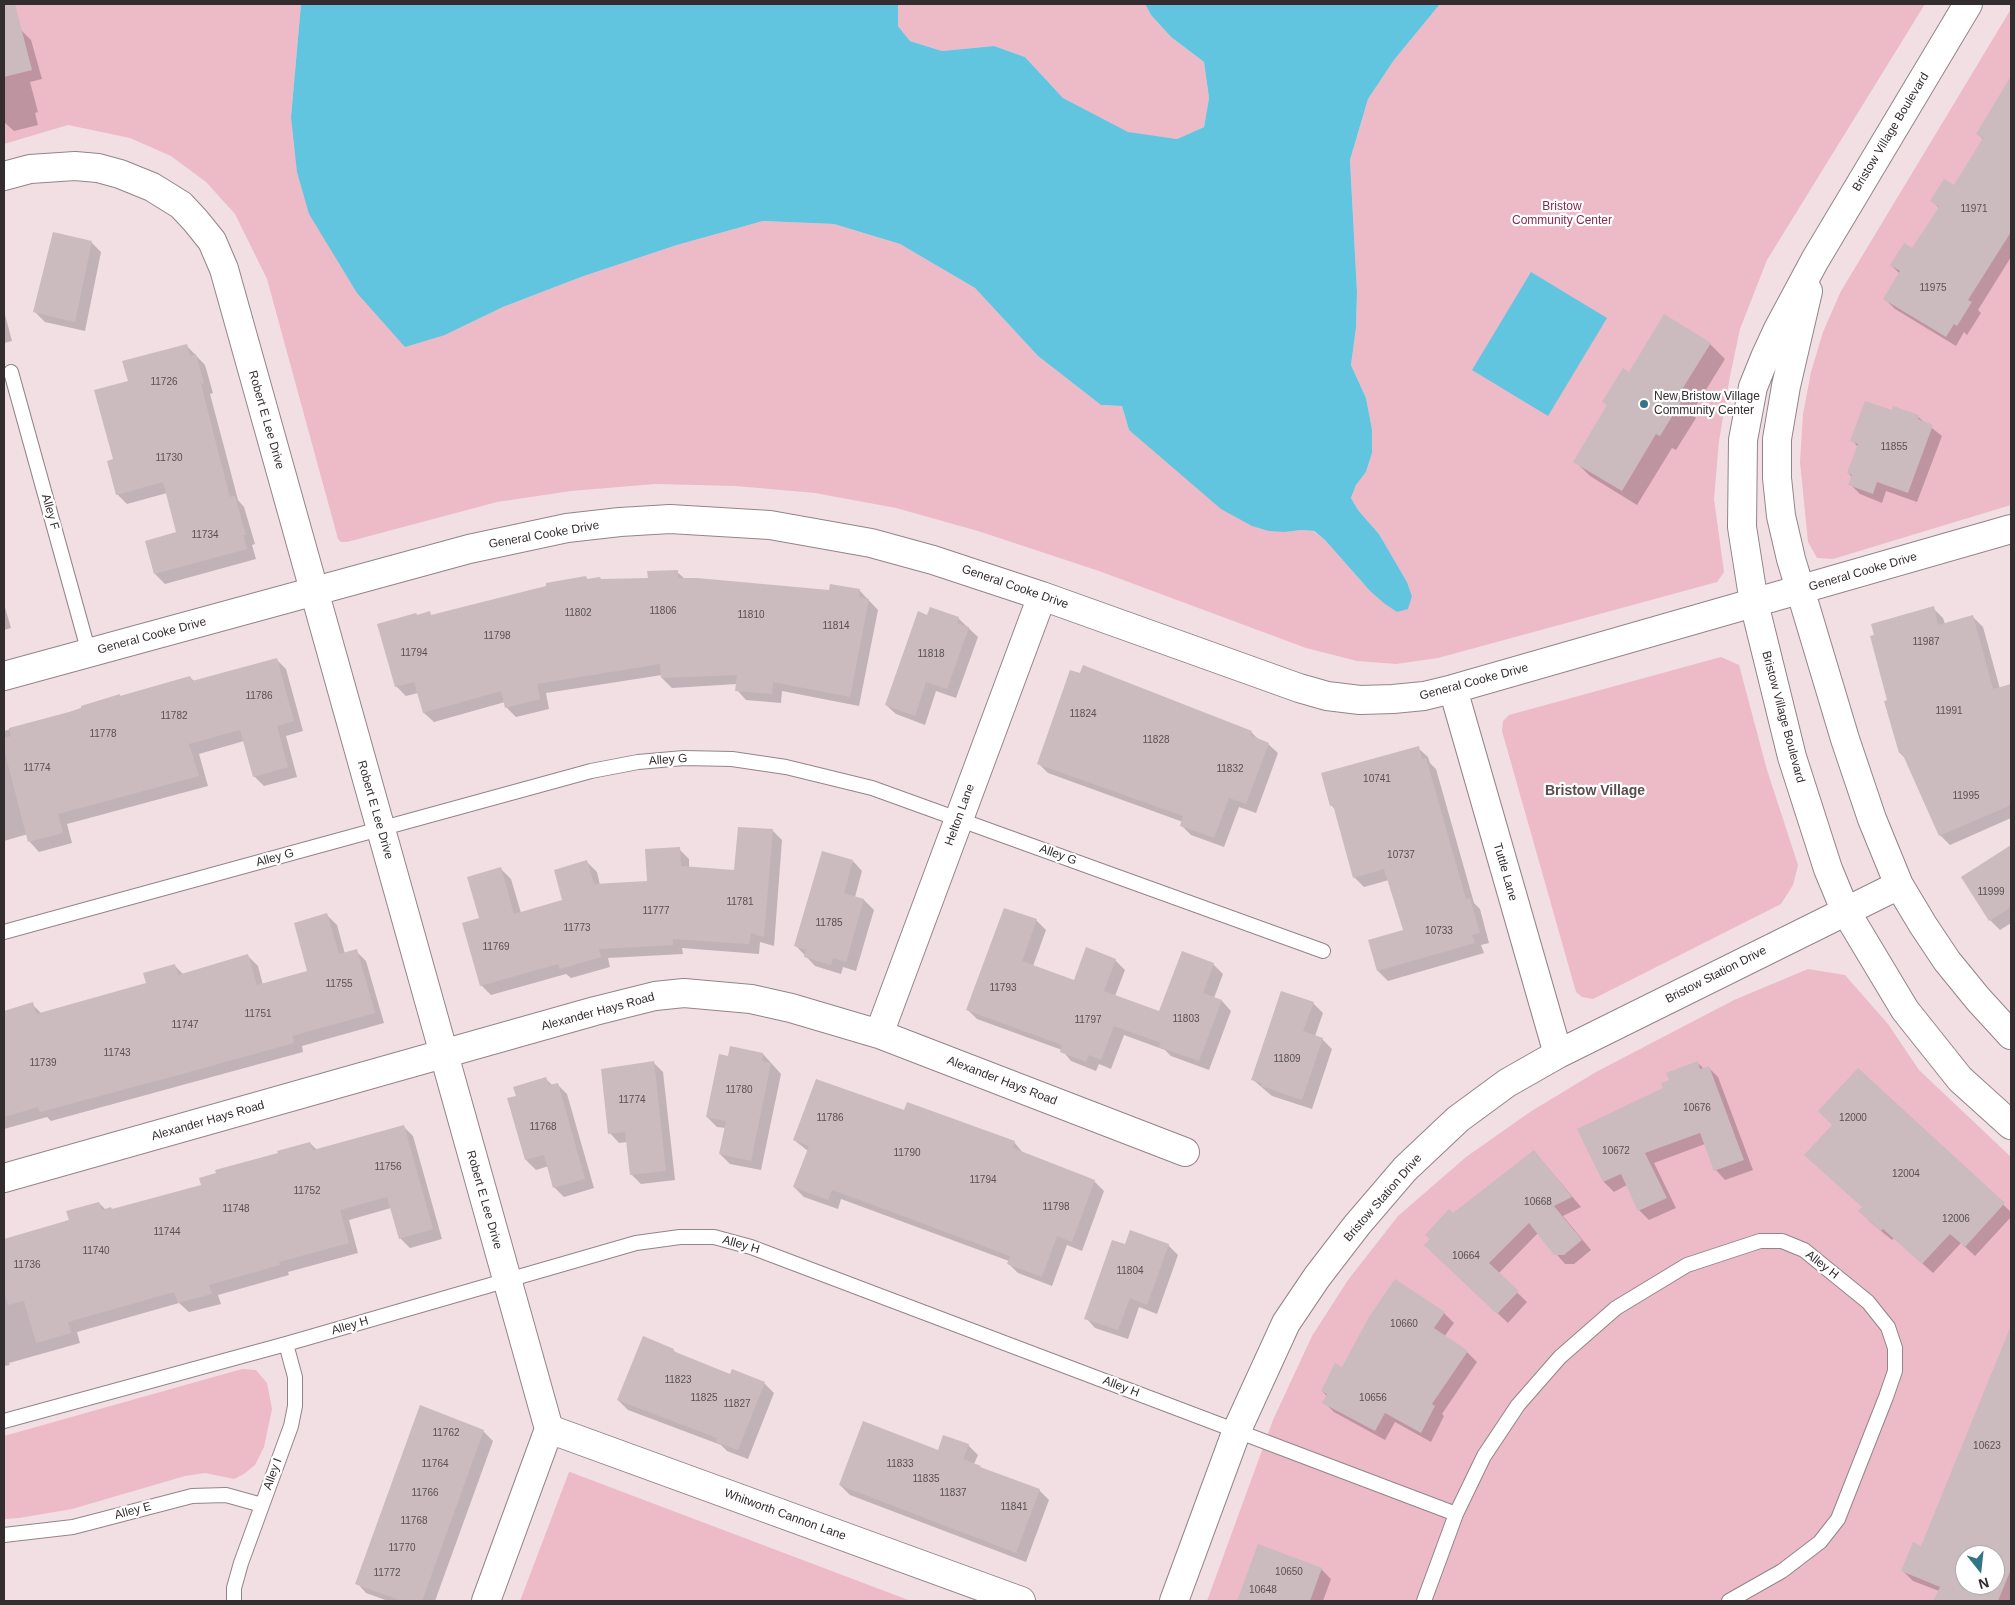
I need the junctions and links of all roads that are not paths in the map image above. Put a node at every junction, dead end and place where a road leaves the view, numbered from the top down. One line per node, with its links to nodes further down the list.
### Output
1 (1968, 4): 3 (street, Bristow Village Boulevard)
2 (4, 176): 7 (street, Robert E Lee Drive)
3 (1815, 260): 6 (street, Bristow Village Boulevard); 9 (street, Bristow Village Boulevard)
4 (11, 372): 10 (lane, Alley F)
5 (2011, 529): 6 (street, General Cooke Drive)
6 (1800, 590): 9 (street, General Cooke Drive); 15 (street, Bristow Village Boulevard)
7 (314, 592): 8 (street, General Cooke Drive); 10 (street, General Cooke Drive); 14 (street, Robert E Lee Drive)
8 (1042, 596): 12 (street, General Cooke Drive); 13 (street, Helton Lane)
9 (1754, 603): 12 (street, General Cooke Drive); 16 (street, Bristow Village Boulevard)
10 (90, 653): 11 (street, General Cooke Drive)
11 (4, 676)
12 (1453, 689): 22 (street, Tuttle Lane)
13 (958, 819): 14 (lane, Alley G); 18 (lane, Alley G); 19 (street, Helton Lane)
14 (381, 829): 17 (lane, Alley G); 21 (street, Robert E Lee Drive)
15 (1899, 885): 16 (street, Bristow Station Drive); 20 (street, Bristow Village Boulevard)
16 (1845, 910): 22 (street, Bristow Station Drive); 23 (street, Bristow Village Boulevard)
17 (4, 932)
18 (1323, 951)
19 (879, 1034): 21 (street, Alexander Hays Road); 24 (street, Alexander Hays Road)
20 (2011, 1035)
21 (444, 1054): 25 (street, Alexander Hays Road); 26 (street, Robert E Lee Drive)
22 (1558, 1054): 30 (street, Bristow Station Drive)
23 (2011, 1126)
24 (1186, 1152)
25 (4, 1178)
26 (507, 1280): 27 (lane, Alley H); 29 (street, Robert E Lee Drive); 30 (lane, Alley H)
27 (286, 1344): 28 (lane, Alley H); 31 (lane, Alley I)
28 (4, 1422)
29 (548, 1429): 35 (street); 36 (street, Whitworth Cannon Lane)
30 (1237, 1430): 32 (lane, Alley H); 37 (street, Bristow Station Drive)
31 (262, 1505): 33 (lane, Alley E); 34 (lane, Alley I)
32 (1456, 1514): 38 (lane, Alley H); 39 (lane, Alley H)
33 (4, 1535)
34 (234, 1601)
35 (486, 1601)
36 (1021, 1601)
37 (1174, 1601)
38 (1424, 1601)
39 (1729, 1601)

